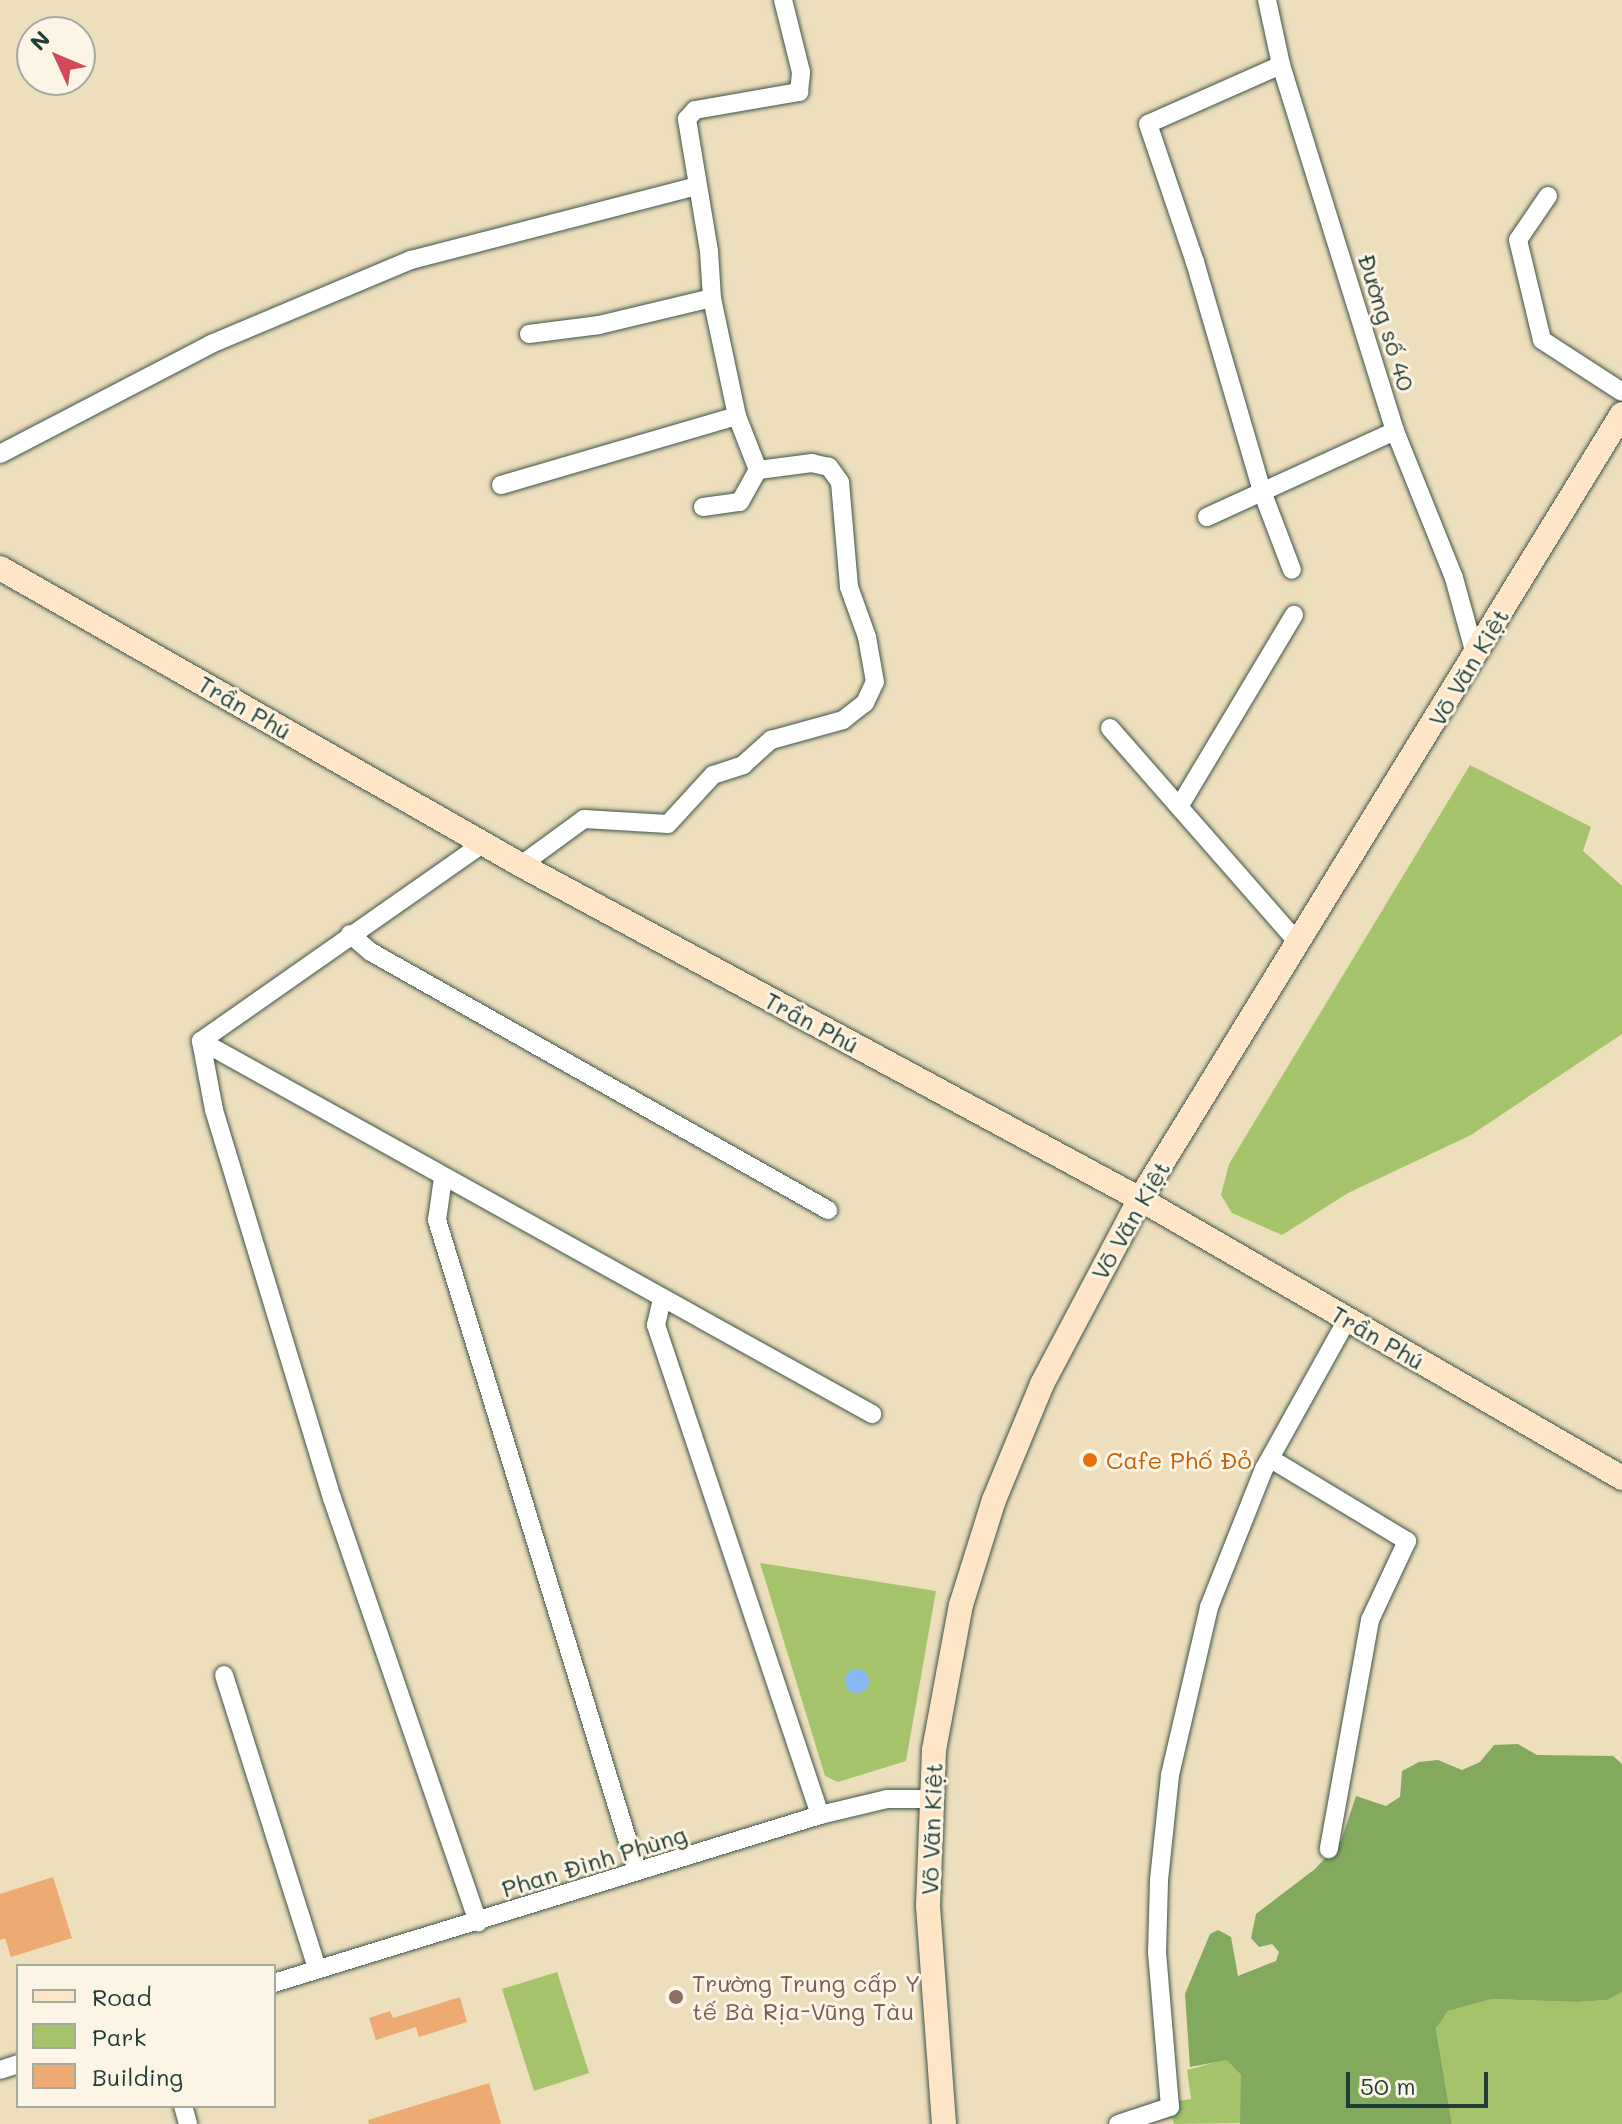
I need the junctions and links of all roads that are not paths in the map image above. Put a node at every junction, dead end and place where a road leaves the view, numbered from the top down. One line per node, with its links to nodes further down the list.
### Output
1 (783, 0): 4 (street)
2 (1267, 0): 3 (street, Đường số 40)
3 (1281, 65): 11 (street, Đường số 40); 15 (street)
4 (697, 186): 6 (street); 12 (street)
5 (1548, 196): 8 (street)
6 (712, 298): 7 (street); 10 (street)
7 (529, 334)
8 (1622, 392)
9 (1622, 414): 21 (street, Võ Văn Kiệt)
10 (737, 416): 13 (street); 14 (street)
11 (1395, 431): 15 (street); 21 (street, Đường số 40)
12 (0, 454)
13 (758, 470): 16 (street); 25 (street)
14 (501, 485)
15 (1263, 494): 17 (street); 19 (street)
16 (703, 507)
17 (1207, 517)
18 (0, 568): 24 (street, Trần Phú)
19 (1292, 570)
20 (1294, 615): 23 (street)
21 (1475, 654): 27 (street, Võ Văn Kiệt)
22 (1110, 728): 23 (street)
23 (1179, 807): 27 (street)
24 (484, 843): 25 (street, Trần Phú); 26 (street)
25 (521, 865): 30 (street, Trần Phú)
26 (350, 934): 28 (street); 31 (street)
27 (1298, 943): 30 (street, Võ Văn Kiệt)
28 (201, 1041): 29 (street); 42 (street)
29 (443, 1178): 32 (street); 41 (street)
30 (1140, 1199): 33 (street, Trần Phú); 38 (street, Võ Văn Kiệt)
31 (828, 1210)
32 (662, 1299): 34 (street); 39 (street)
33 (1347, 1320): 35 (street); 36 (street, Trần Phú)
34 (872, 1414)
35 (1271, 1459): 40 (street); 46 (street)
36 (1622, 1478)
37 (224, 1675): 43 (street)
38 (931, 1799): 39 (street, Phan Đình Phùng); 45 (street, Võ Văn Kiệt)
39 (820, 1815): 41 (street, Phan Đình Phùng)
40 (1329, 1849)
41 (637, 1871): 42 (street, Phan Đình Phùng)
42 (478, 1923): 43 (street, Phan Đình Phùng)
43 (317, 1968): 44 (street, Phan Đình Phùng)
44 (276, 1982)
45 (944, 2124)
46 (1118, 2124)

